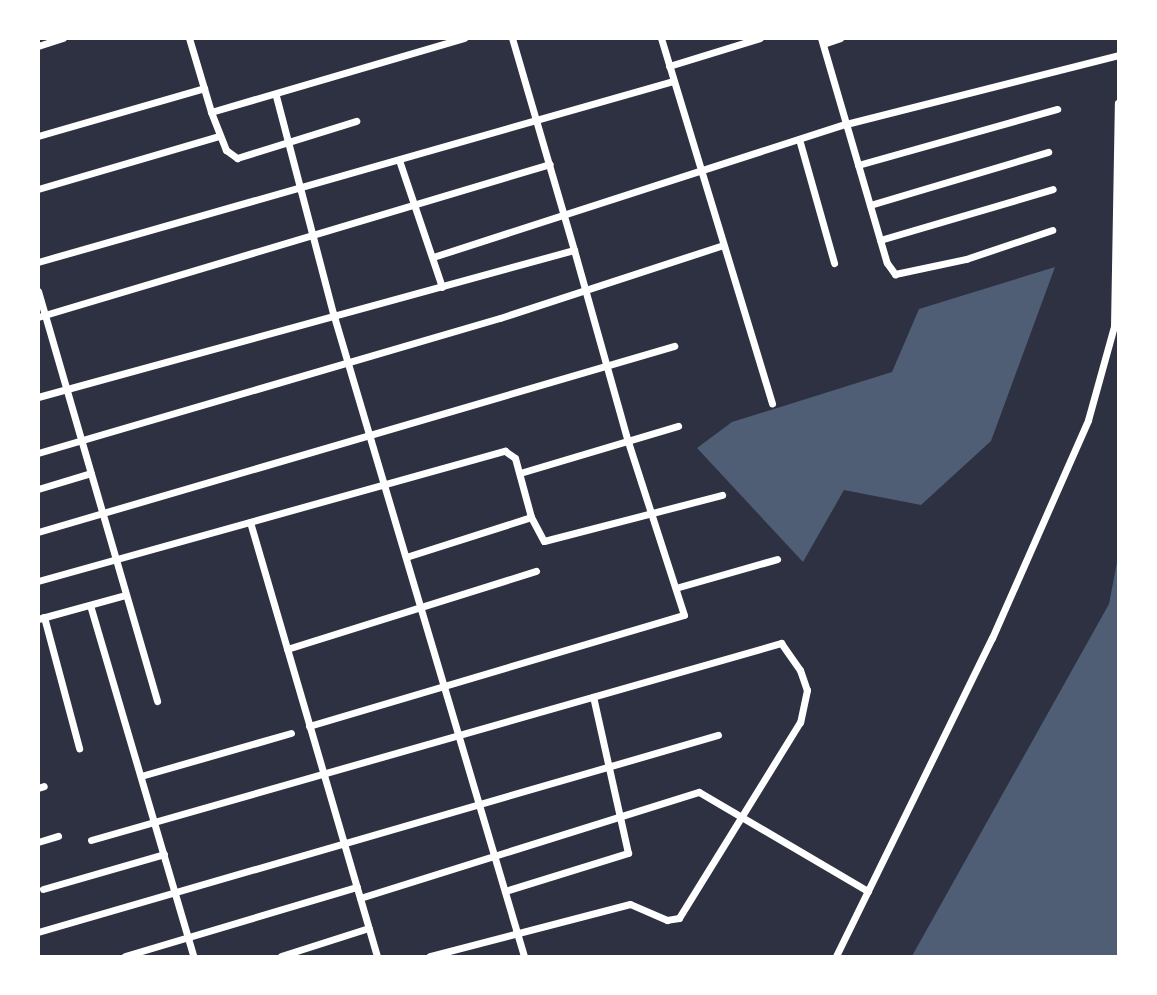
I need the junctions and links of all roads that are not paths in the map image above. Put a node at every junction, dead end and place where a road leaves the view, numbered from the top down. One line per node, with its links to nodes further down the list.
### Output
1 (63, 38): 9 (street)
2 (189, 38): 13 (street)
3 (464, 38): 14 (street)
4 (512, 38): 18 (street)
5 (661, 38): 11 (street)
6 (760, 38): 11 (street)
7 (840, 38): 8 (street)
8 (822, 41): 20 (street)
9 (38, 46)
10 (1118, 55): 20 (street)
11 (669, 66): 12 (street)
12 (673, 81): 18 (street); 29 (street)
13 (204, 88): 17 (street); 21 (street)
14 (276, 96): 17 (street); 24 (street)
15 (1118, 103): 106 (street)
16 (1058, 109): 28 (street)
17 (211, 112): 22 (street)
18 (536, 120): 26 (street); 27 (street)
19 (356, 121): 24 (street)
20 (846, 124): 23 (street); 28 (street)
21 (38, 136)
22 (219, 136): 24 (street); 31 (street)
23 (799, 139): 29 (street); 43 (street)
24 (290, 143): 30 (street)
25 (1048, 152): 33 (street)
26 (399, 160): 30 (street); 34 (street)
27 (550, 164): 34 (street); 35 (street)
28 (858, 165): 33 (street)
29 (701, 169): 35 (street); 39 (street)
30 (300, 184): 37 (street); 42 (street)
31 (38, 188)
32 (1053, 189): 38 (street)
33 (870, 205): 38 (street)
34 (415, 207): 37 (street); 41 (street)
35 (563, 213): 40 (street); 41 (street)
36 (1052, 230): 38 (street)
37 (314, 236): 47 (street); 48 (street)
38 (880, 240)
39 (723, 245): 46 (street); 54 (street)
40 (574, 250): 44 (street); 46 (street)
41 (433, 257): 44 (street)
42 (38, 262)
43 (834, 263)
44 (442, 287): 47 (street)
45 (38, 291): 48 (street)
46 (588, 291): 50 (street); 51 (street)
47 (333, 313): 50 (street); 52 (street)
48 (42, 316): 52 (street)
49 (674, 346): 51 (street)
50 (349, 361): 56 (street); 57 (street)
51 (608, 364): 56 (street); 58 (street)
52 (66, 389): 53 (street); 57 (street)
53 (38, 397)
54 (772, 404)
55 (678, 426): 58 (street)
56 (369, 436): 62 (street); 65 (street)
57 (82, 439): 59 (street); 60 (street)
58 (628, 442): 61 (street); 66 (street)
59 (38, 453)
60 (91, 473): 63 (street); 65 (street)
61 (520, 473): 62 (street); 67 (street)
62 (384, 485): 68 (street); 70 (street)
63 (38, 489)
64 (722, 495): 66 (street)
65 (102, 513): 69 (street); 71 (street)
66 (652, 513): 67 (street); 75 (street)
67 (531, 517): 70 (street)
68 (250, 522): 71 (street); 80 (street)
69 (38, 532)
70 (406, 557): 78 (street)
71 (116, 559): 74 (street); 76 (street)
72 (777, 559): 75 (street)
73 (536, 571): 78 (street)
74 (38, 581)
75 (679, 587): 81 (street)
76 (126, 595): 77 (street); 83 (street)
77 (90, 605): 79 (street); 90 (street)
78 (421, 607): 80 (street); 81 (street)
79 (41, 618): 88 (street)
80 (287, 649): 84 (street)
81 (444, 685): 84 (street); 86 (street)
82 (593, 697): 86 (street); 89 (street); 93 (street)
83 (157, 701)
84 (309, 726): 91 (street)
85 (290, 733): 90 (street)
86 (458, 735): 91 (street); 92 (street)
87 (718, 735): 89 (street)
88 (79, 748)
89 (610, 768): 92 (street); 94 (street)
90 (141, 776): 95 (street)
91 (324, 777): 95 (street); 99 (street)
92 (479, 806): 99 (street); 101 (street)
93 (741, 814): 94 (street); 106 (street); 110 (street)
94 (622, 818): 101 (street); 105 (street)
95 (155, 823): 97 (street); 100 (street)
96 (58, 836): 98 (street)
97 (91, 840)
98 (38, 842)
99 (344, 847): 102 (street); 104 (street)
100 (164, 854): 103 (street); 104 (street)
101 (494, 856): 105 (street); 107 (street)
102 (357, 887): 107 (street); 111 (street)
103 (43, 889)
104 (173, 891): 109 (street); 111 (street)
105 (505, 891): 110 (street)
106 (868, 891): 118 (street)
107 (360, 898): 108 (street)
108 (369, 928): 114 (street); 115 (street)
109 (38, 932)
110 (517, 935): 116 (street); 117 (street)
111 (187, 938): 112 (street); 113 (street)
112 (125, 957)
113 (193, 957)
114 (281, 957)
115 (377, 957)
116 (430, 957)
117 (524, 957)
118 (836, 957)

